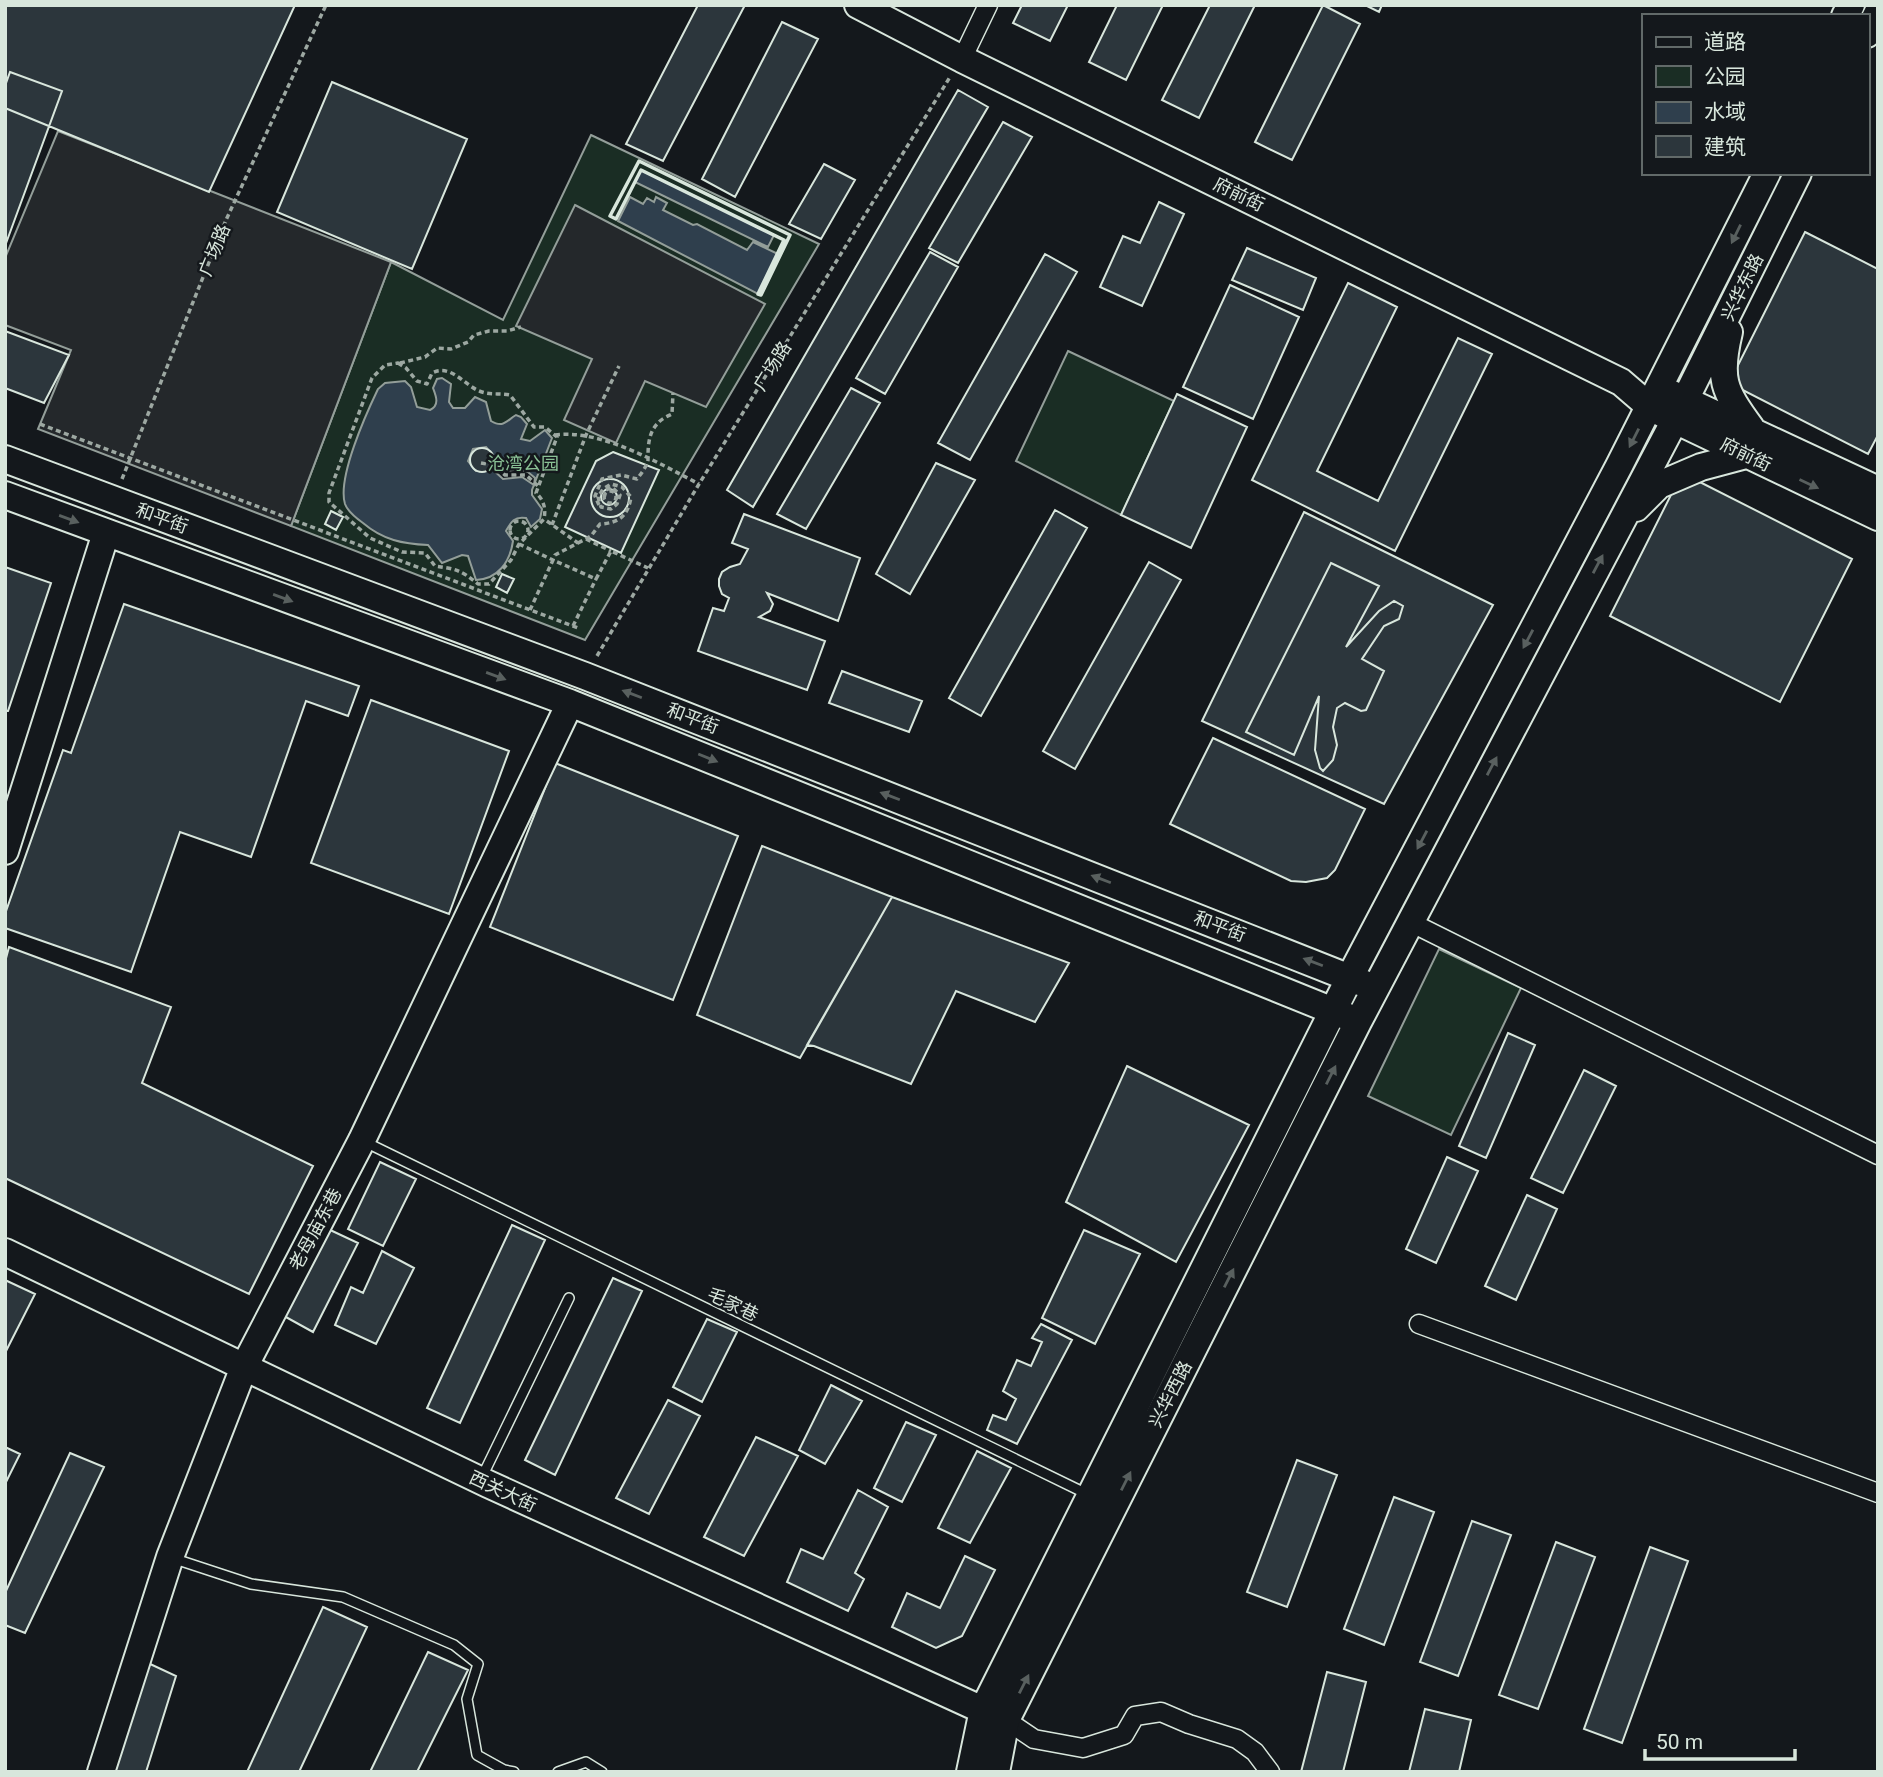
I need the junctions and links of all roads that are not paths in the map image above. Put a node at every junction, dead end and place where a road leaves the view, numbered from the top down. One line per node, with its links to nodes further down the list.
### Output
1 (858, 5): 5 (main road, 府前街)
2 (988, 5): 5 (street)
3 (1878, 12): 4 (main road)
4 (1869, 30)
5 (962, 59): 9 (main road, 府前街)
6 (1766, 175): 9 (main road, one-way to 9)
7 (1797, 175): 8 (main road, 兴华东路)
8 (1737, 298): 10 (main road, 兴华东路); 11 (main road)
9 (1655, 398): 10 (main road, 府前街); 21 (main road, one-way to 21)
10 (1681, 410): 11 (main road, 府前街); 16 (main road, 兴华东路)
11 (1750, 443): 13 (main road, 府前街); 15 (main road, 府前街, one-way to 15); 16 (main road)
12 (5, 459): 21 (main road, 和平街, one-way to 12)
13 (1878, 490)
14 (5, 495): 17 (main road, 和平街, one-way to 17)
15 (1878, 517)
16 (1618, 526): 20 (main road, 兴华西路, one-way to 16)
17 (106, 533): 18 (main road, 和平街, one-way to 18); 19 (main road)
18 (570, 703): 23 (main road, 和平街, one-way to 23); 25 (main road, 老母庙东巷)
19 (5, 851)
20 (1410, 922): 22 (main road, 兴华西路); 26 (street)
21 (1350, 976): 22 (main road, 和平街); 23 (main road)
22 (1376, 989): 24 (main road, 兴华西路)
23 (1334, 1010): 24 (main road, 和平街); 33 (main road)
24 (1358, 1022): 35 (main road, 兴华西路, one-way to 24)
25 (362, 1140): 30 (main road, 老母庙东巷); 33 (lane, 毛家巷)
26 (1878, 1155)
27 (5, 1252): 30 (main road, 西关大街)
28 (569, 1298): 31 (lane)
29 (1419, 1324): 32 (street)
30 (244, 1367): 31 (main road, 西关大街); 34 (main road, 老母庙东巷)
31 (480, 1480): 35 (main road, 西关大街)
32 (1878, 1493)
33 (1090, 1495): 35 (main road)
34 (170, 1557): 36 (main road, 老母庙东巷); 37 (lane)
35 (994, 1715): 40 (main road); 41 (main road, 兴华西路); 42 (street)
36 (101, 1772)
37 (514, 1772)
38 (558, 1772): 39 (lane)
39 (602, 1772)
40 (970, 1772)
41 (996, 1772)
42 (1270, 1772)

